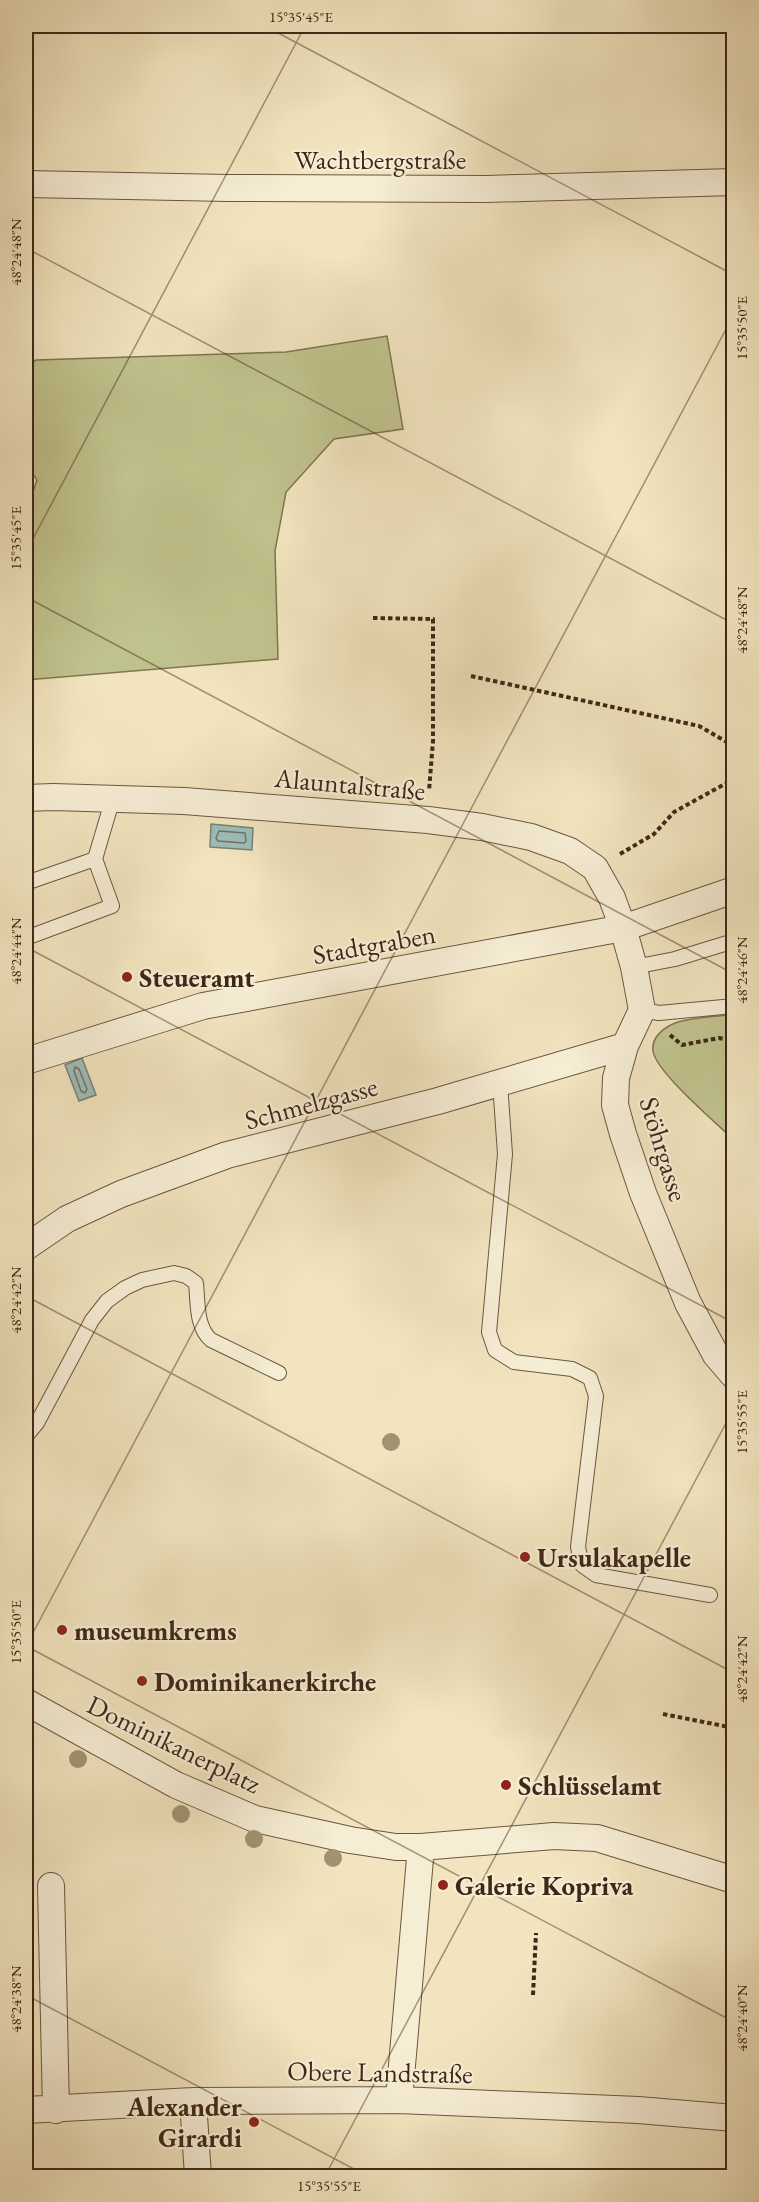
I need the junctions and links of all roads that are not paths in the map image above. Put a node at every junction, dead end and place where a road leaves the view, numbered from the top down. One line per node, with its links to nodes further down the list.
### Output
1 (734, 182): 2 (street, Wachtbergstraße)
2 (26, 184)
3 (26, 798): 4 (street, Alauntalstraße)
4 (113, 798): 5 (lane); 8 (street, Alauntalstraße)
5 (95, 859): 6 (lane); 9 (lane)
6 (26, 883)
7 (734, 890): 8 (street, Stadtgraben)
8 (623, 928): 11 (street); 15 (street, Stadtgraben)
9 (26, 938)
10 (734, 942): 11 (lane)
11 (634, 967): 13 (street)
12 (734, 1006): 13 (lane)
13 (642, 1010): 14 (street, Stöhrgasse)
14 (625, 1046): 16 (street, Schmelzgasse); 19 (street, Stöhrgasse)
15 (26, 1061)
16 (500, 1083): 17 (street, Schmelzgasse); 21 (lane)
17 (26, 1247)
18 (279, 1373): 20 (lane)
19 (734, 1376)
20 (26, 1436)
21 (710, 1595)
22 (26, 1702): 23 (street, Dominikanerplatz)
23 (421, 1847): 24 (street, Dominikanerplatz); 26 (street)
24 (734, 1880)
25 (51, 1886): 29 (street)
26 (399, 2100): 27 (street, Obere Landstraße); 30 (street, Obere Landstraße)
27 (193, 2101): 29 (street, Obere Landstraße); 31 (street)
28 (26, 2110): 29 (street, Obere Landstraße)
29 (56, 2110)
30 (734, 2118)
31 (198, 2176)

